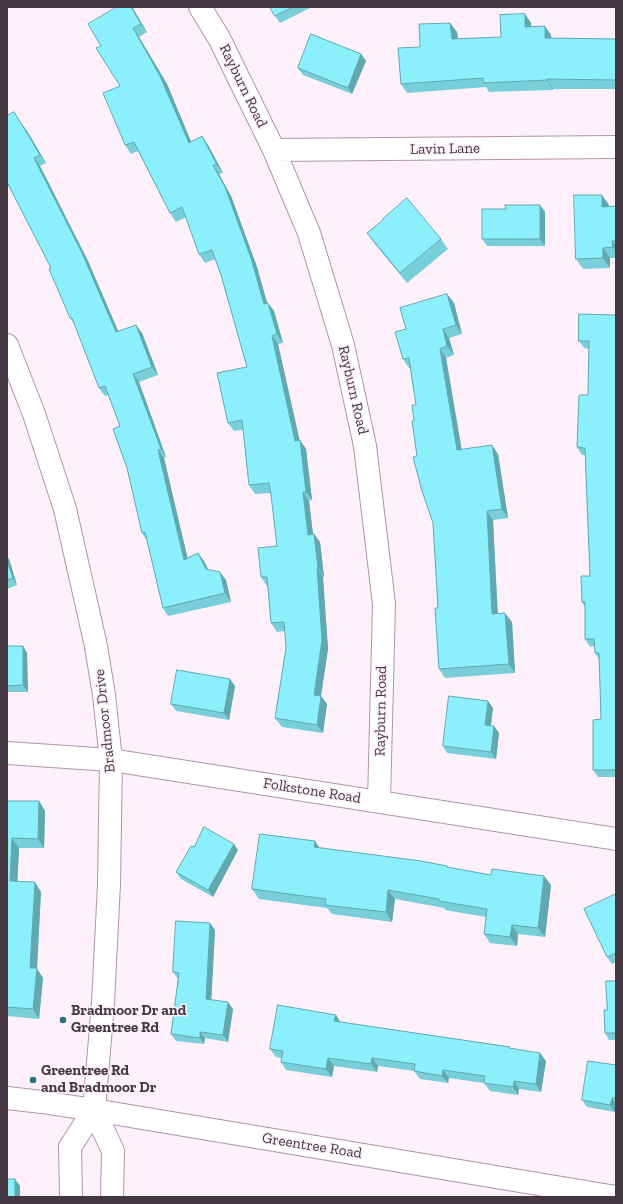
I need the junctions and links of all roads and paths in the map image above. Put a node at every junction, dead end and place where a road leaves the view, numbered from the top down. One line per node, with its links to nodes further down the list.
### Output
1 (200, 7): 3 (street, Rayburn Road)
2 (616, 147): 3 (street, Lavin Lane)
3 (274, 150): 7 (street, Rayburn Road)
4 (7, 345): 6 (street, Bradmoor Drive)
5 (7, 753): 6 (street, Folkstone Road)
6 (111, 760): 7 (street, Folkstone Road); 10 (street, Bradmoor Drive)
7 (379, 801): 8 (street, Folkstone Road)
8 (616, 839)
9 (7, 1098): 10 (street, Greentree Road)
10 (94, 1110): 11 (street, Bradmoor Drive); 12 (street, Bradmoor Drive); 13 (street, Greentree Road)
11 (71, 1197)
12 (112, 1197)
13 (616, 1197)

